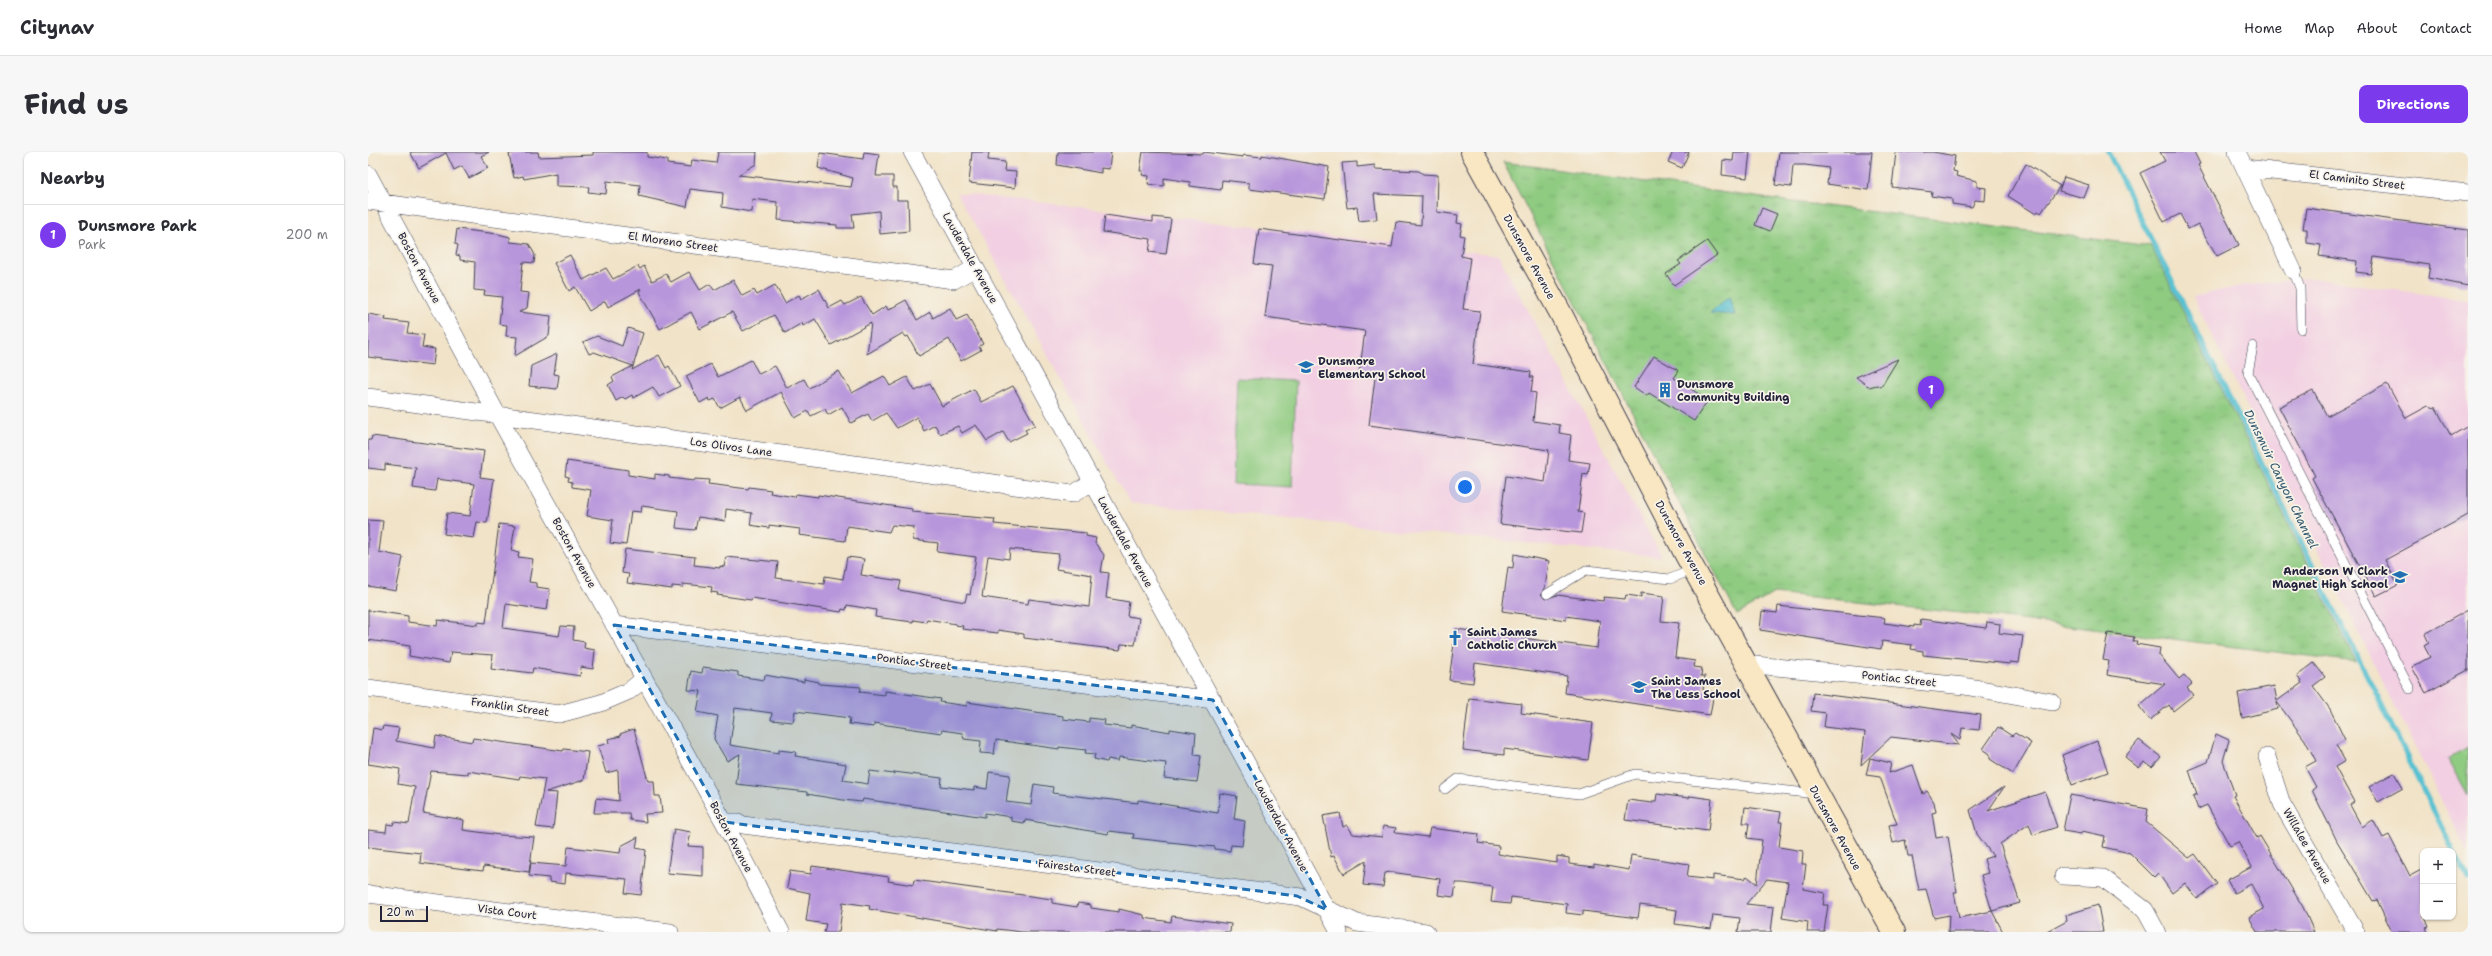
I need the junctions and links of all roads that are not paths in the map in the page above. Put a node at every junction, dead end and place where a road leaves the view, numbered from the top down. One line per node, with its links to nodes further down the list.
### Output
1 (912, 152): 8 (street, Lauderdale Avenue)
2 (1472, 152): 15 (street, Dunsmore Avenue)
3 (2238, 152): 4 (street)
4 (2245, 168): 6 (street, El Caminito Street); 9 (street)
5 (368, 174): 7 (street, Boston Avenue)
6 (2468, 193)
7 (376, 202): 8 (street, El Moreno Street); 13 (street, Boston Avenue)
8 (975, 268): 14 (street, Lauderdale Avenue)
9 (2293, 270): 10 (lane)
10 (2301, 329)
11 (2253, 346): 21 (lane)
12 (368, 397): 13 (street, Los Olivos Lane)
13 (498, 416): 14 (street, Los Olivos Lane); 17 (street, Boston Avenue)
14 (1092, 482): 22 (street, Lauderdale Avenue)
15 (1695, 569): 16 (lane); 18 (street, Dunsmore Avenue)
16 (1547, 594)
17 (614, 625): 19 (street, Boston Avenue); 22 (street, Pontiac Street)
18 (1746, 664): 23 (street, Pontiac Street); 26 (street, Dunsmore Avenue)
19 (644, 679): 20 (street, Franklin Street); 27 (street, Boston Avenue)
20 (368, 688)
21 (2410, 689)
22 (1213, 700): 30 (street, Lauderdale Avenue)
23 (2052, 702)
24 (2267, 757): 37 (street, Willalee Avenue)
25 (1445, 789): 26 (lane)
26 (1816, 794): 35 (street, Dunsmore Avenue)
27 (724, 822): 30 (street, Fairesta Street); 32 (street, Boston Avenue)
28 (2063, 876): 36 (street)
29 (368, 894): 31 (street, Vista Court)
30 (1327, 910): 33 (street, Lauderdale Avenue); 34 (street, Fairesta Street)
31 (670, 932)
32 (781, 932)
33 (1339, 932)
34 (1426, 932)
35 (1894, 932)
36 (2157, 932)
37 (2356, 932)

